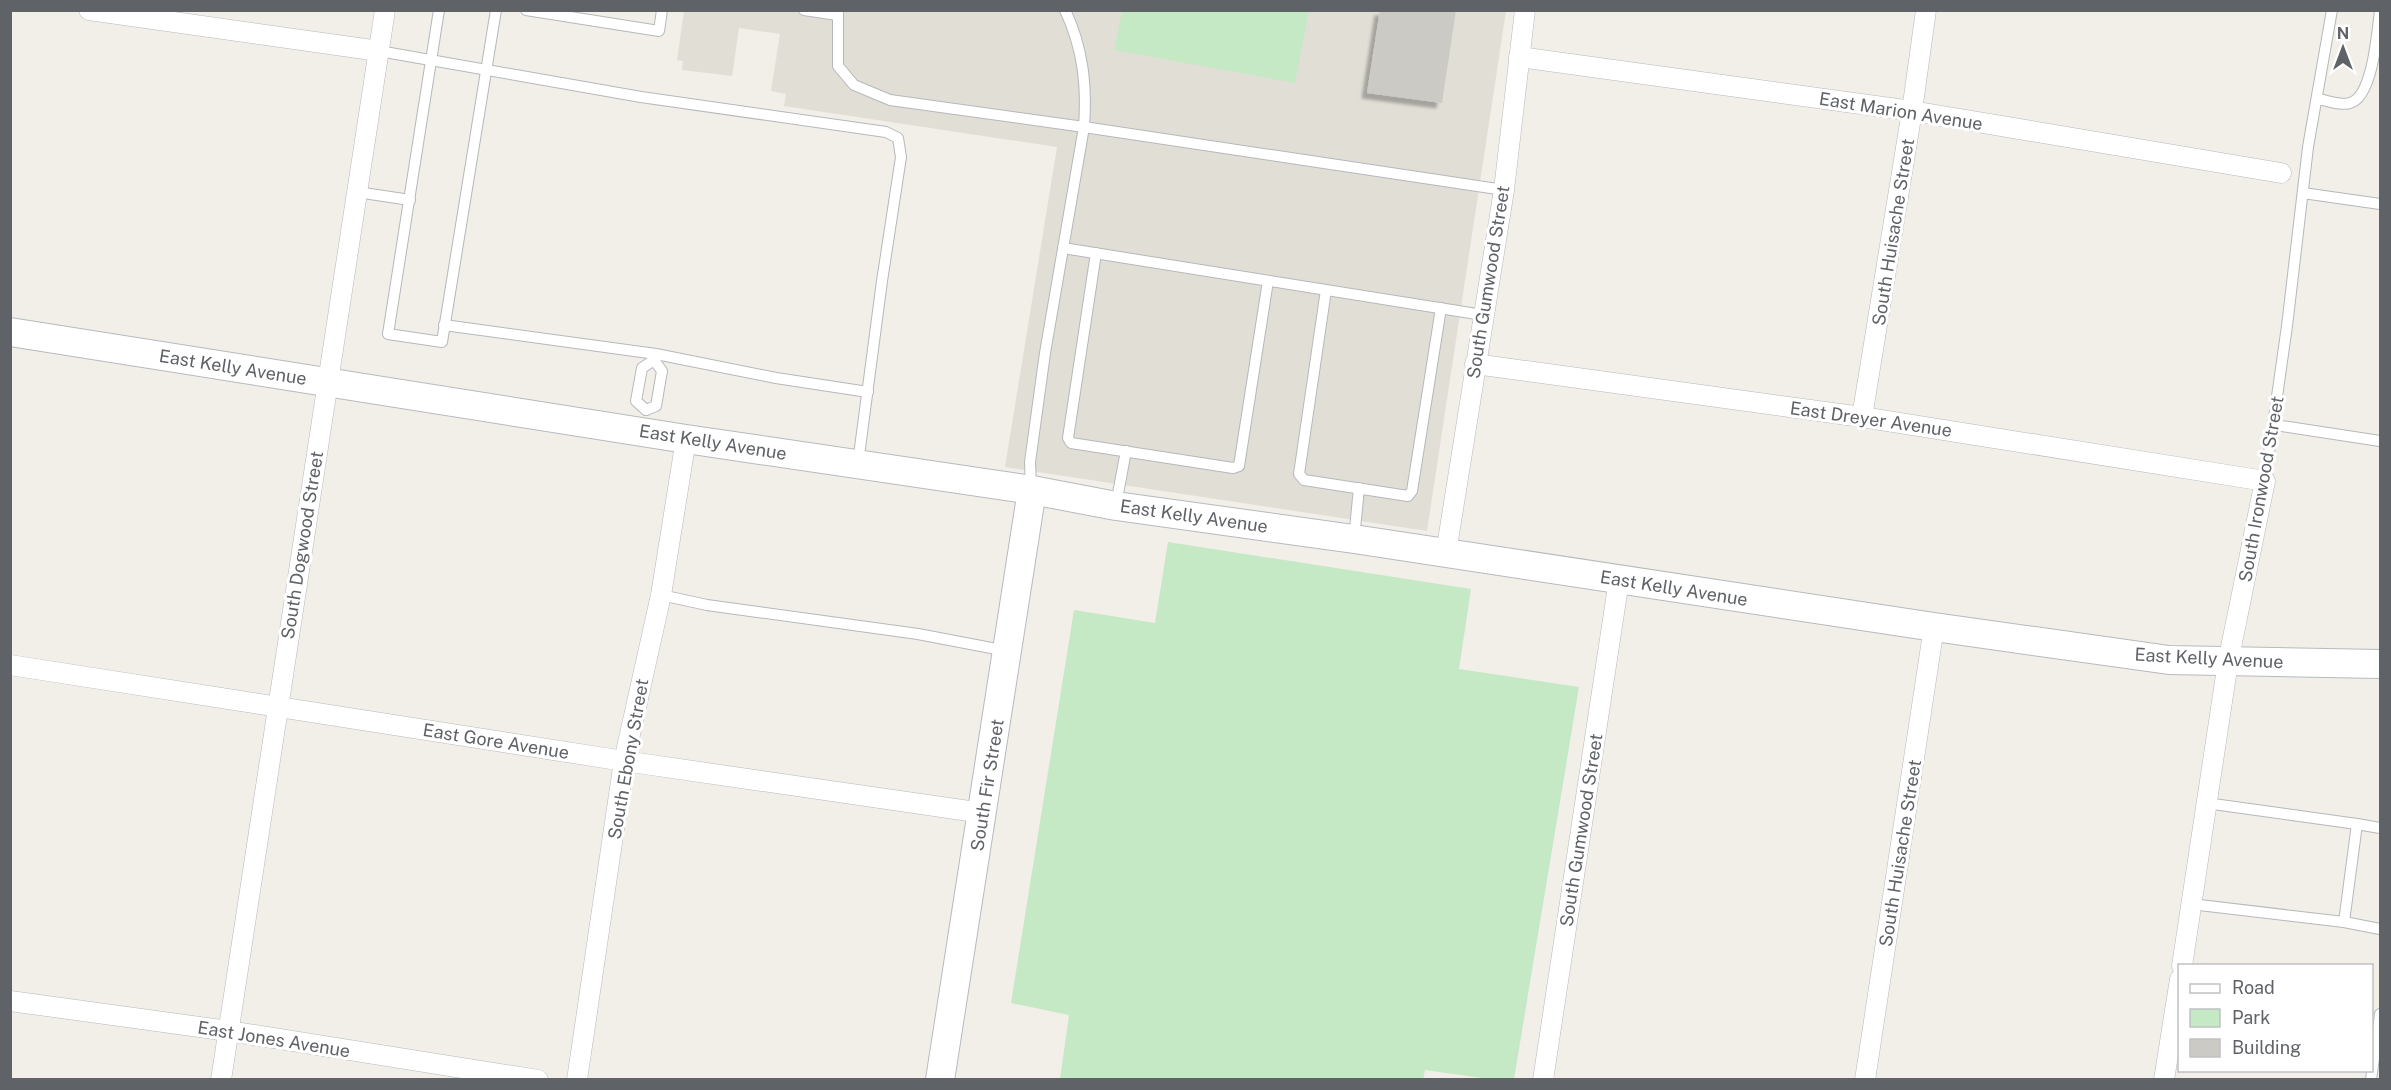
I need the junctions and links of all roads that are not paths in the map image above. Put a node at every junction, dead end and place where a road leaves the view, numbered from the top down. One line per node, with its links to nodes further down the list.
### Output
1 (89, 10): 14 (street)
2 (385, 10): 14 (street, South Dogwood Street)
3 (440, 10): 16 (lane)
4 (496, 10): 17 (lane)
5 (526, 10): 6 (lane)
6 (662, 10)
7 (804, 10): 13 (lane)
8 (1065, 10): 20 (lane)
9 (1525, 10): 15 (street, South Gumwood Street)
10 (1926, 10): 19 (street, South Huisache Street)
11 (2332, 10): 18 (lane, South Ironwood Street)
12 (2380, 11): 18 (lane)
13 (838, 13): 20 (lane)
14 (379, 51): 16 (lane); 23 (street, South Dogwood Street)
15 (1519, 57): 19 (street, East Marion Avenue); 22 (street, South Gumwood Street)
16 (432, 60): 17 (lane); 25 (lane)
17 (485, 70): 33 (lane); 38 (lane)
18 (2317, 99): 24 (lane, South Ironwood Street)
19 (1912, 111): 21 (street, East Marion Avenue); 39 (street, South Huisache Street)
20 (1084, 127): 22 (lane); 27 (lane)
21 (2280, 173)
22 (1504, 190): 32 (street, South Gumwood Street)
23 (357, 192): 25 (lane); 37 (street, South Dogwood Street)
24 (2303, 193): 26 (lane); 41 (lane, South Ironwood Street)
25 (410, 200): 33 (lane)
26 (2380, 204)
27 (1063, 248): 28 (lane); 48 (lane)
28 (1096, 253): 29 (lane); 44 (lane)
29 (1269, 280): 30 (lane); 44 (lane)
30 (1326, 290): 31 (lane); 47 (lane)
31 (1441, 308): 32 (lane); 47 (lane)
32 (1483, 315): 36 (street, South Gumwood Street)
33 (444, 325): 35 (lane)
34 (10, 332): 37 (street, East Kelly Avenue)
35 (655, 357): 38 (lane); 40 (lane); 40 (lane)
36 (1475, 364): 39 (street, East Dreyer Avenue); 51 (street, South Gumwood Street)
37 (328, 382): 40 (street, East Kelly Avenue); 59 (street, South Dogwood Street)
38 (868, 392): 45 (lane)
39 (1862, 417): 46 (street, East Dreyer Avenue)
40 (644, 421): 42 (street, East Kelly Avenue)
41 (2274, 425): 43 (lane); 46 (lane, South Ironwood Street)
42 (686, 439): 45 (street, East Kelly Avenue); 53 (street, South Ebony Street)
43 (2380, 441)
44 (1126, 451): 49 (lane)
45 (858, 463): 48 (street, East Kelly Avenue)
46 (2265, 481): 56 (street, South Ironwood Street)
47 (1359, 488): 50 (lane)
48 (1032, 490): 49 (street, East Kelly Avenue); 55 (street, South Fir Street)
49 (1116, 506): 50 (street, East Kelly Avenue)
50 (1354, 538): 51 (street, East Kelly Avenue)
51 (1446, 552): 52 (street, East Kelly Avenue)
52 (1619, 580): 54 (street, East Kelly Avenue); 78 (street, South Gumwood Street)
53 (661, 595): 55 (lane); 60 (street, South Ebony Street)
54 (1934, 627): 56 (street, East Kelly Avenue); 79 (street, South Huisache Street)
55 (1007, 651): 62 (street, South Fir Street)
56 (2228, 662): 57 (street, East Kelly Avenue); 61 (street, South Ironwood Street)
57 (2380, 664)
58 (10, 665): 59 (street, East Gore Avenue)
59 (277, 707): 60 (street, East Gore Avenue); 72 (street, South Dogwood Street)
60 (624, 760): 62 (street, East Gore Avenue); 76 (street, South Ebony Street)
61 (2206, 804): 63 (lane); 65 (street, South Ironwood Street)
62 (983, 813): 77 (street, South Fir Street)
63 (2357, 824): 64 (lane); 66 (lane)
64 (2380, 828)
65 (2191, 904): 66 (lane); 68 (street, South Ironwood Street)
66 (2344, 922): 67 (lane)
67 (2380, 929)
68 (2182, 964)
69 (2178, 992): 80 (street)
70 (10, 1001): 72 (street, East Jones Avenue)
71 (2380, 1014): 73 (lane)
72 (229, 1032): 74 (street, South Dogwood Street); 75 (street, East Jones Avenue)
73 (2373, 1065)
74 (221, 1080)
75 (538, 1080)
76 (577, 1080)
77 (940, 1080)
78 (1543, 1080)
79 (1865, 1080)
80 (2164, 1080)

